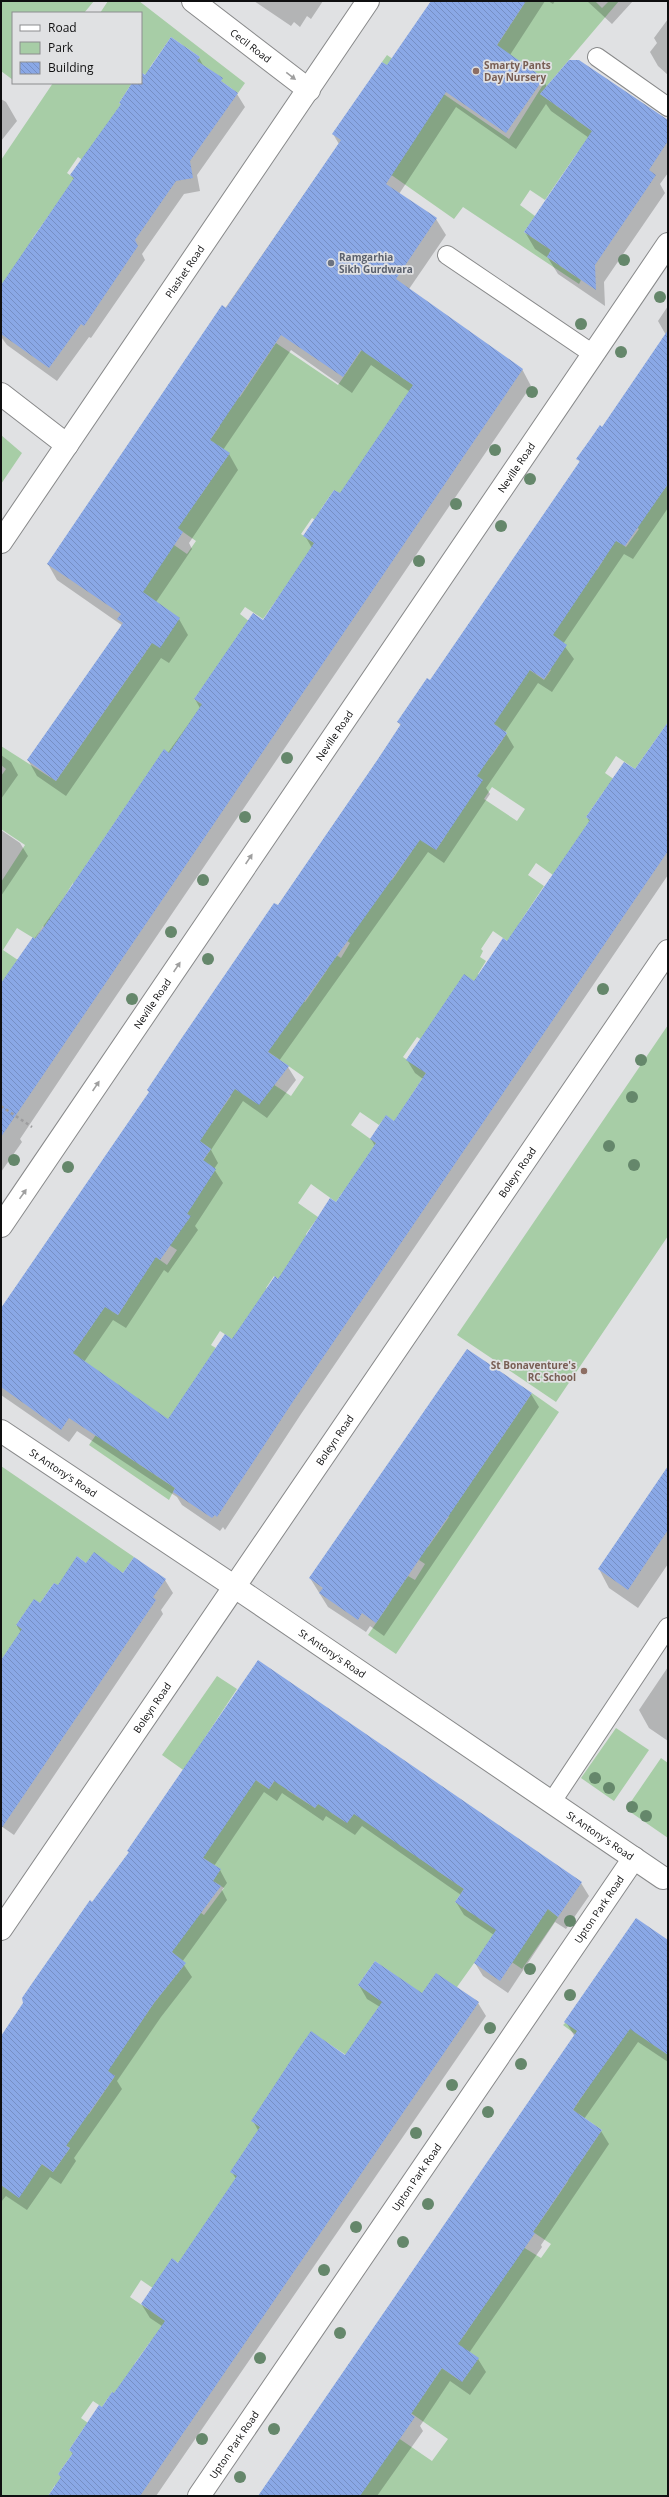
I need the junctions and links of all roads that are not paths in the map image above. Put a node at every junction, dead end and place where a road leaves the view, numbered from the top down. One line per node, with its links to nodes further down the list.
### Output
1 (193, 1): 4 (street, Cecil Road, one-way to 4)
2 (368, 1): 4 (street, Plashet Road)
3 (597, 57): 5 (lane)
4 (309, 90): 10 (street, Plashet Road)
5 (668, 107)
6 (668, 244): 8 (street, Neville Road)
7 (447, 255): 8 (lane)
8 (593, 354): 13 (street, Neville Road, one-way to 8)
9 (1, 394): 10 (street)
10 (67, 445): 11 (street, Plashet Road)
11 (1, 542)
12 (668, 951): 15 (street, Boleyn Road)
13 (1, 1226)
14 (1, 1431): 15 (street, St Antony's Road)
15 (235, 1587): 17 (street, St Antony's Road); 20 (street, Boleyn Road)
16 (668, 1627): 17 (lane)
17 (551, 1802): 18 (street, St Antony's Road)
18 (634, 1858): 19 (street, St Antony's Road); 21 (street, Upton Park Road)
19 (662, 1878)
20 (1, 1929)
21 (198, 2496)

